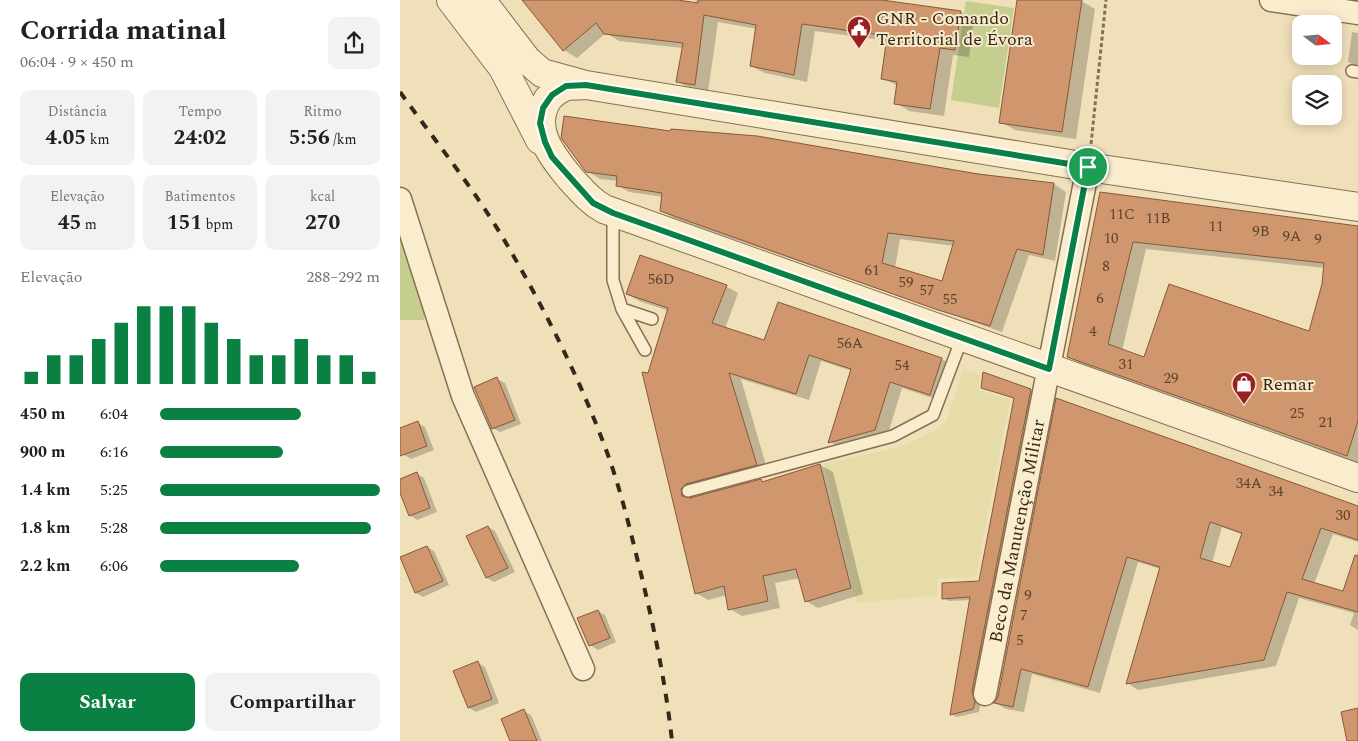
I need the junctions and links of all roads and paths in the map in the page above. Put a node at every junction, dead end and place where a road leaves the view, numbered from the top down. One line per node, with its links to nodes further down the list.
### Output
1 (451, 0): 7 (street)
2 (481, 0): 6 (street)
3 (1106, 0): 8 (path)
4 (1271, 0): 5 (street)
5 (1358, 13)
6 (586, 85): 7 (street); 8 (street)
7 (552, 157): 11 (street)
8 (1088, 167): 10 (street); 16 (street, Beco da Manutenção Militar)
9 (400, 199): 19 (street)
10 (1358, 207)
11 (613, 213): 12 (lane); 14 (street)
12 (622, 309): 13 (lane); 15 (lane)
13 (652, 319)
14 (962, 338): 16 (street); 18 (lane)
15 (645, 350)
16 (1049, 369): 17 (street); 20 (street, Beco da Manutenção Militar)
17 (1358, 478)
18 (688, 491)
19 (583, 669)
20 (985, 694)

